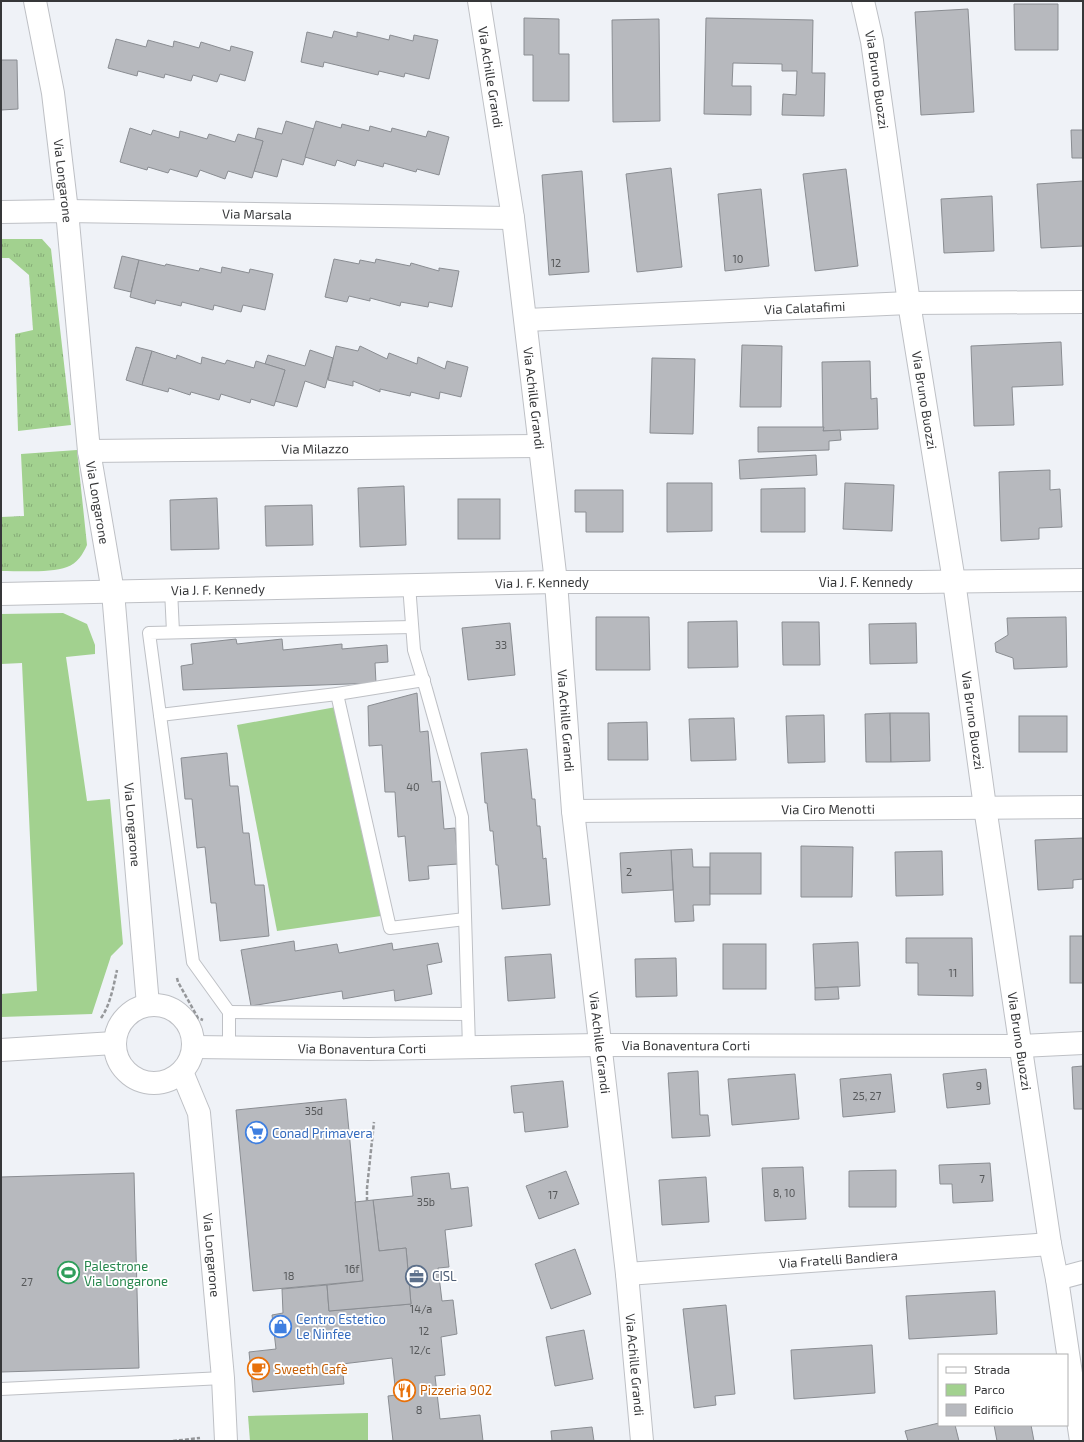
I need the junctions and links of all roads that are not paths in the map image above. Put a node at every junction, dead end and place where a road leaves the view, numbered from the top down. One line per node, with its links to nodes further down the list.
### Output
1 (35, 1): 4 (street, Via Longarone)
2 (479, 1): 6 (street, Via Achille Grandi)
3 (863, 1): 8 (street, Via Bruno Buozzi)
4 (67, 211): 5 (street, Via Marsala); 6 (street, Via Marsala); 11 (street, Via Longarone)
5 (1, 212)
6 (513, 218): 9 (street, Via Achille Grandi)
7 (1083, 302): 8 (street, Via Calatafimi)
8 (908, 303): 9 (street, Via Calatafimi); 13 (street, Via Bruno Buozzi)
9 (526, 320): 10 (street, Via Achille Grandi)
10 (540, 446): 11 (street, Via Milazzo); 14 (street, Via Achille Grandi)
11 (90, 452): 17 (street, Via Longarone)
12 (1083, 580): 13 (street, Via J. F. Kennedy)
13 (954, 581): 14 (street, Via J. F. Kennedy); 24 (street, Via Bruno Buozzi)
14 (556, 582): 15 (street, Via J. F. Kennedy); 26 (street, Via Achille Grandi)
15 (409, 585): 16 (street, Via J. F. Kennedy); 19 (lane)
16 (171, 590): 17 (street, Via J. F. Kennedy); 20 (lane)
17 (113, 592): 18 (street, Via J. F. Kennedy); 28 (street, Via Longarone)
18 (1, 594)
19 (412, 627): 20 (lane); 21 (lane)
20 (173, 632): 23 (lane)
21 (424, 680): 22 (lane); 27 (lane)
22 (337, 694): 23 (lane); 27 (lane)
23 (160, 715): 29 (lane)
24 (984, 807): 25 (street, Via Ciro Menotti); 26 (street, Via Ciro Menotti); 34 (street, Via Bruno Buozzi)
25 (1083, 807)
26 (573, 811): 33 (street, Via Achille Grandi)
27 (465, 919): 30 (lane)
28 (148, 1005): 31 (street); 35 (street)
29 (229, 1012): 30 (lane); 36 (lane)
30 (468, 1014): 37 (lane)
31 (114, 1043): 38 (street); 39 (street)
32 (1083, 1043): 34 (street, Via Bonaventura Corti)
33 (600, 1045): 34 (street, Via Bonaventura Corti); 37 (street, Via Bonaventura Corti); 42 (street, Via Achille Grandi)
34 (1021, 1046): 40 (street, Via Bruno Buozzi)
35 (193, 1047): 36 (street, Via Bonaventura Corti); 39 (street)
36 (229, 1048): 37 (street, Via Bonaventura Corti)
37 (469, 1048)
38 (1, 1050)
39 (182, 1072): 44 (street, Via Longarone)
40 (1050, 1244): 42 (street, Via Fratelli Bandiera); 43 (street, Via Bruno Buozzi)
41 (1083, 1272): 43 (street)
42 (627, 1274): 47 (street, Via Achille Grandi)
43 (1057, 1279): 48 (street, Via Bruno Buozzi)
44 (223, 1378): 45 (lane); 46 (street, Via Longarone)
45 (1, 1389)
46 (226, 1441)
47 (642, 1441)
48 (1081, 1441)

